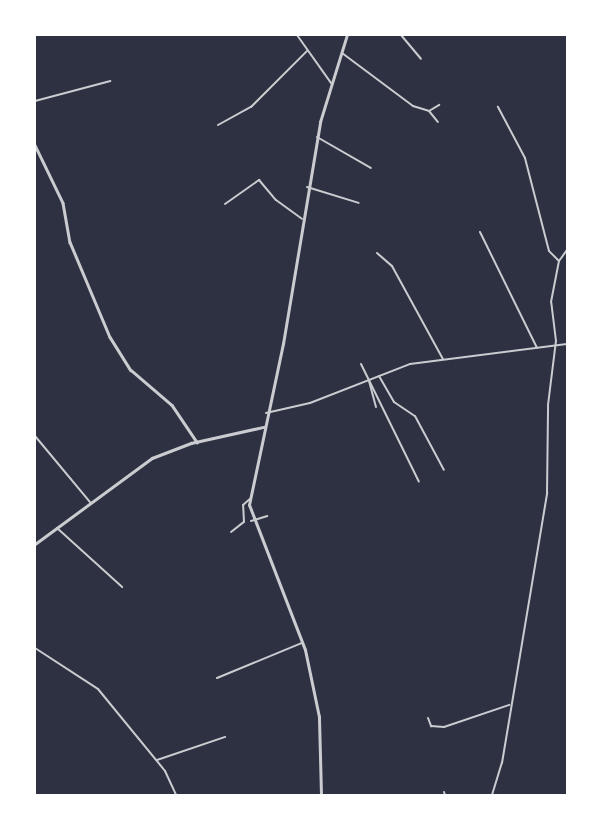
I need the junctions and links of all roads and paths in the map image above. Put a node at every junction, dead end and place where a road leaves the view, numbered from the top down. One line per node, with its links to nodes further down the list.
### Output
1 (297, 35): 4 (street)
2 (346, 35): 5 (street)
3 (401, 35): 6 (street)
4 (307, 51): 8 (street); 14 (street)
5 (341, 52): 8 (street); 12 (street)
6 (421, 60)
7 (110, 81): 9 (street)
8 (331, 83): 15 (street)
9 (35, 101)
10 (439, 105): 12 (street)
11 (498, 107): 25 (street)
12 (429, 111): 13 (street)
13 (438, 122)
14 (218, 125)
15 (317, 137): 17 (street); 18 (street)
16 (35, 144): 37 (street)
17 (371, 168)
18 (308, 187): 19 (street); 21 (street)
19 (359, 203)
20 (225, 204): 21 (street)
21 (302, 219): 34 (street)
22 (480, 232): 28 (street)
23 (567, 250): 25 (street)
24 (377, 253): 29 (street)
25 (558, 261): 26 (street)
26 (555, 344): 27 (street); 28 (street); 51 (street)
27 (567, 344)
28 (537, 348): 29 (street)
29 (442, 359): 31 (street)
30 (361, 364): 32 (street)
31 (379, 376): 32 (street); 38 (street)
32 (368, 379): 33 (street); 34 (street); 39 (street)
33 (376, 407)
34 (266, 413): 35 (street)
35 (264, 427): 37 (street); 40 (street)
36 (35, 436): 41 (street)
37 (197, 442): 41 (street)
38 (444, 470)
39 (418, 482)
40 (250, 500): 43 (street); 45 (street)
41 (90, 502): 44 (street)
42 (267, 516): 43 (street)
43 (252, 521): 48 (street)
44 (56, 528): 46 (street); 47 (street)
45 (232, 532)
46 (35, 544)
47 (122, 587)
48 (303, 643): 50 (street); 56 (street)
49 (35, 648): 54 (street)
50 (216, 678)
51 (509, 705): 52 (street); 57 (street)
52 (428, 718)
53 (225, 737): 54 (street)
54 (157, 760): 55 (street)
55 (176, 795)
56 (322, 795)
57 (491, 795)

